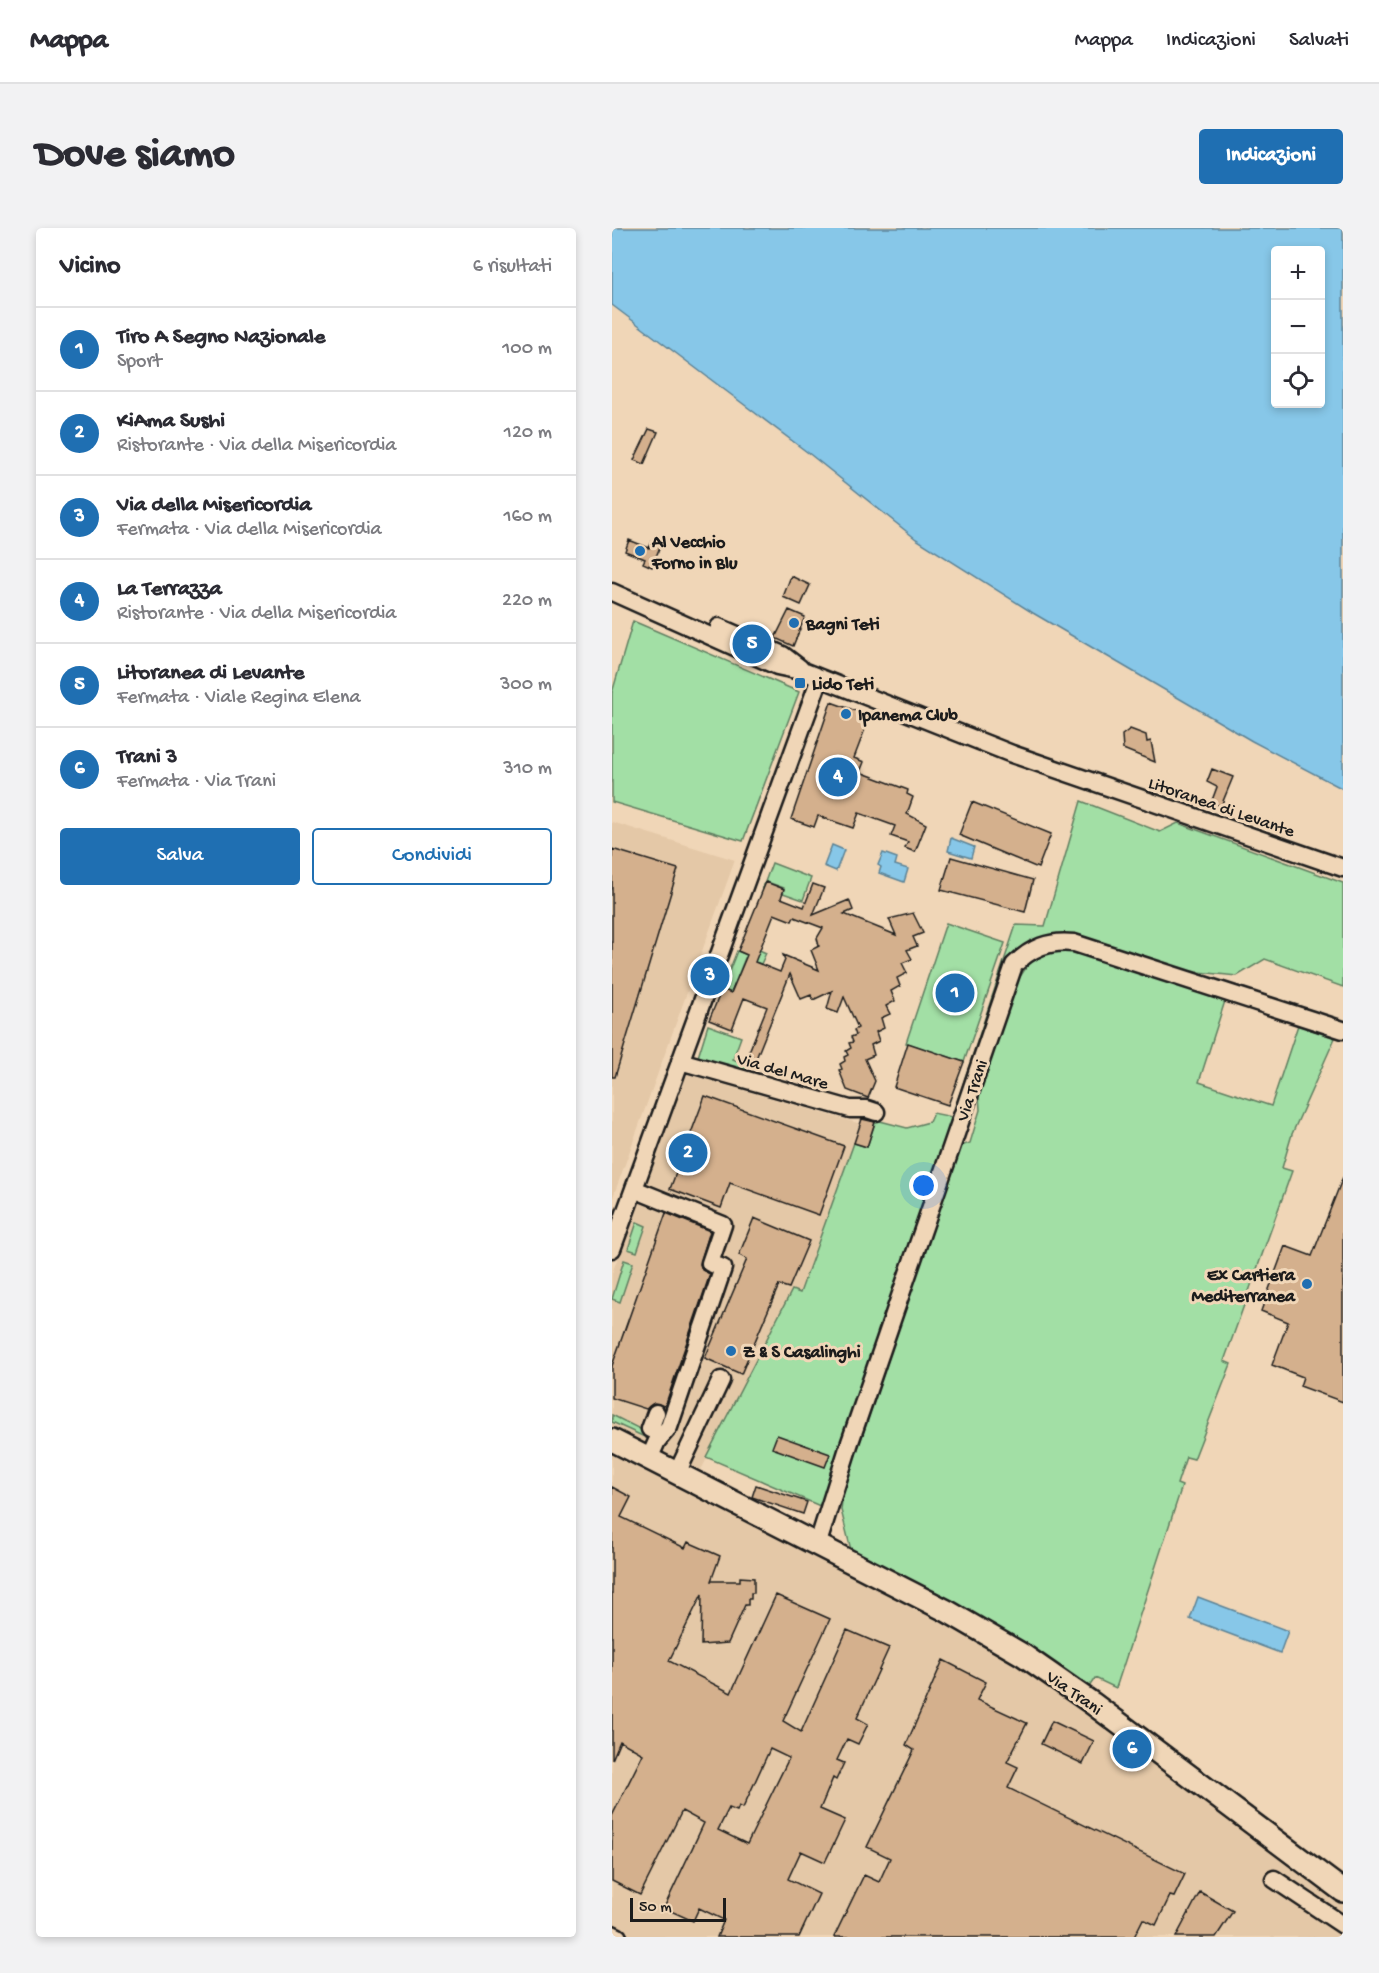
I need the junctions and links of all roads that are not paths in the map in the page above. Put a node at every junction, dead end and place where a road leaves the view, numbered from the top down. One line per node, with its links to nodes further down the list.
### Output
1 (612, 581): 3 (street)
2 (612, 592): 3 (street)
3 (813, 675): 4 (street, Litoranea di Levante); 6 (street)
4 (1343, 868)
5 (1343, 1030): 16 (street, Via Trani)
6 (680, 1061): 7 (street, Via del Mare); 8 (street)
7 (876, 1112)
8 (634, 1189): 9 (street); 14 (street)
9 (612, 1249)
10 (721, 1380): 15 (street)
11 (656, 1413): 12 (street)
12 (650, 1429)
13 (612, 1440): 14 (main road, Via Trani)
14 (649, 1459): 15 (main road, Via Trani)
15 (677, 1473): 16 (main road, Via Trani)
16 (817, 1546): 18 (main road, Via Trani)
17 (1274, 1879): 19 (street)
18 (1343, 1891)
19 (1343, 1925)
20 (612, 1934): 21 (street)
21 (618, 1937)

